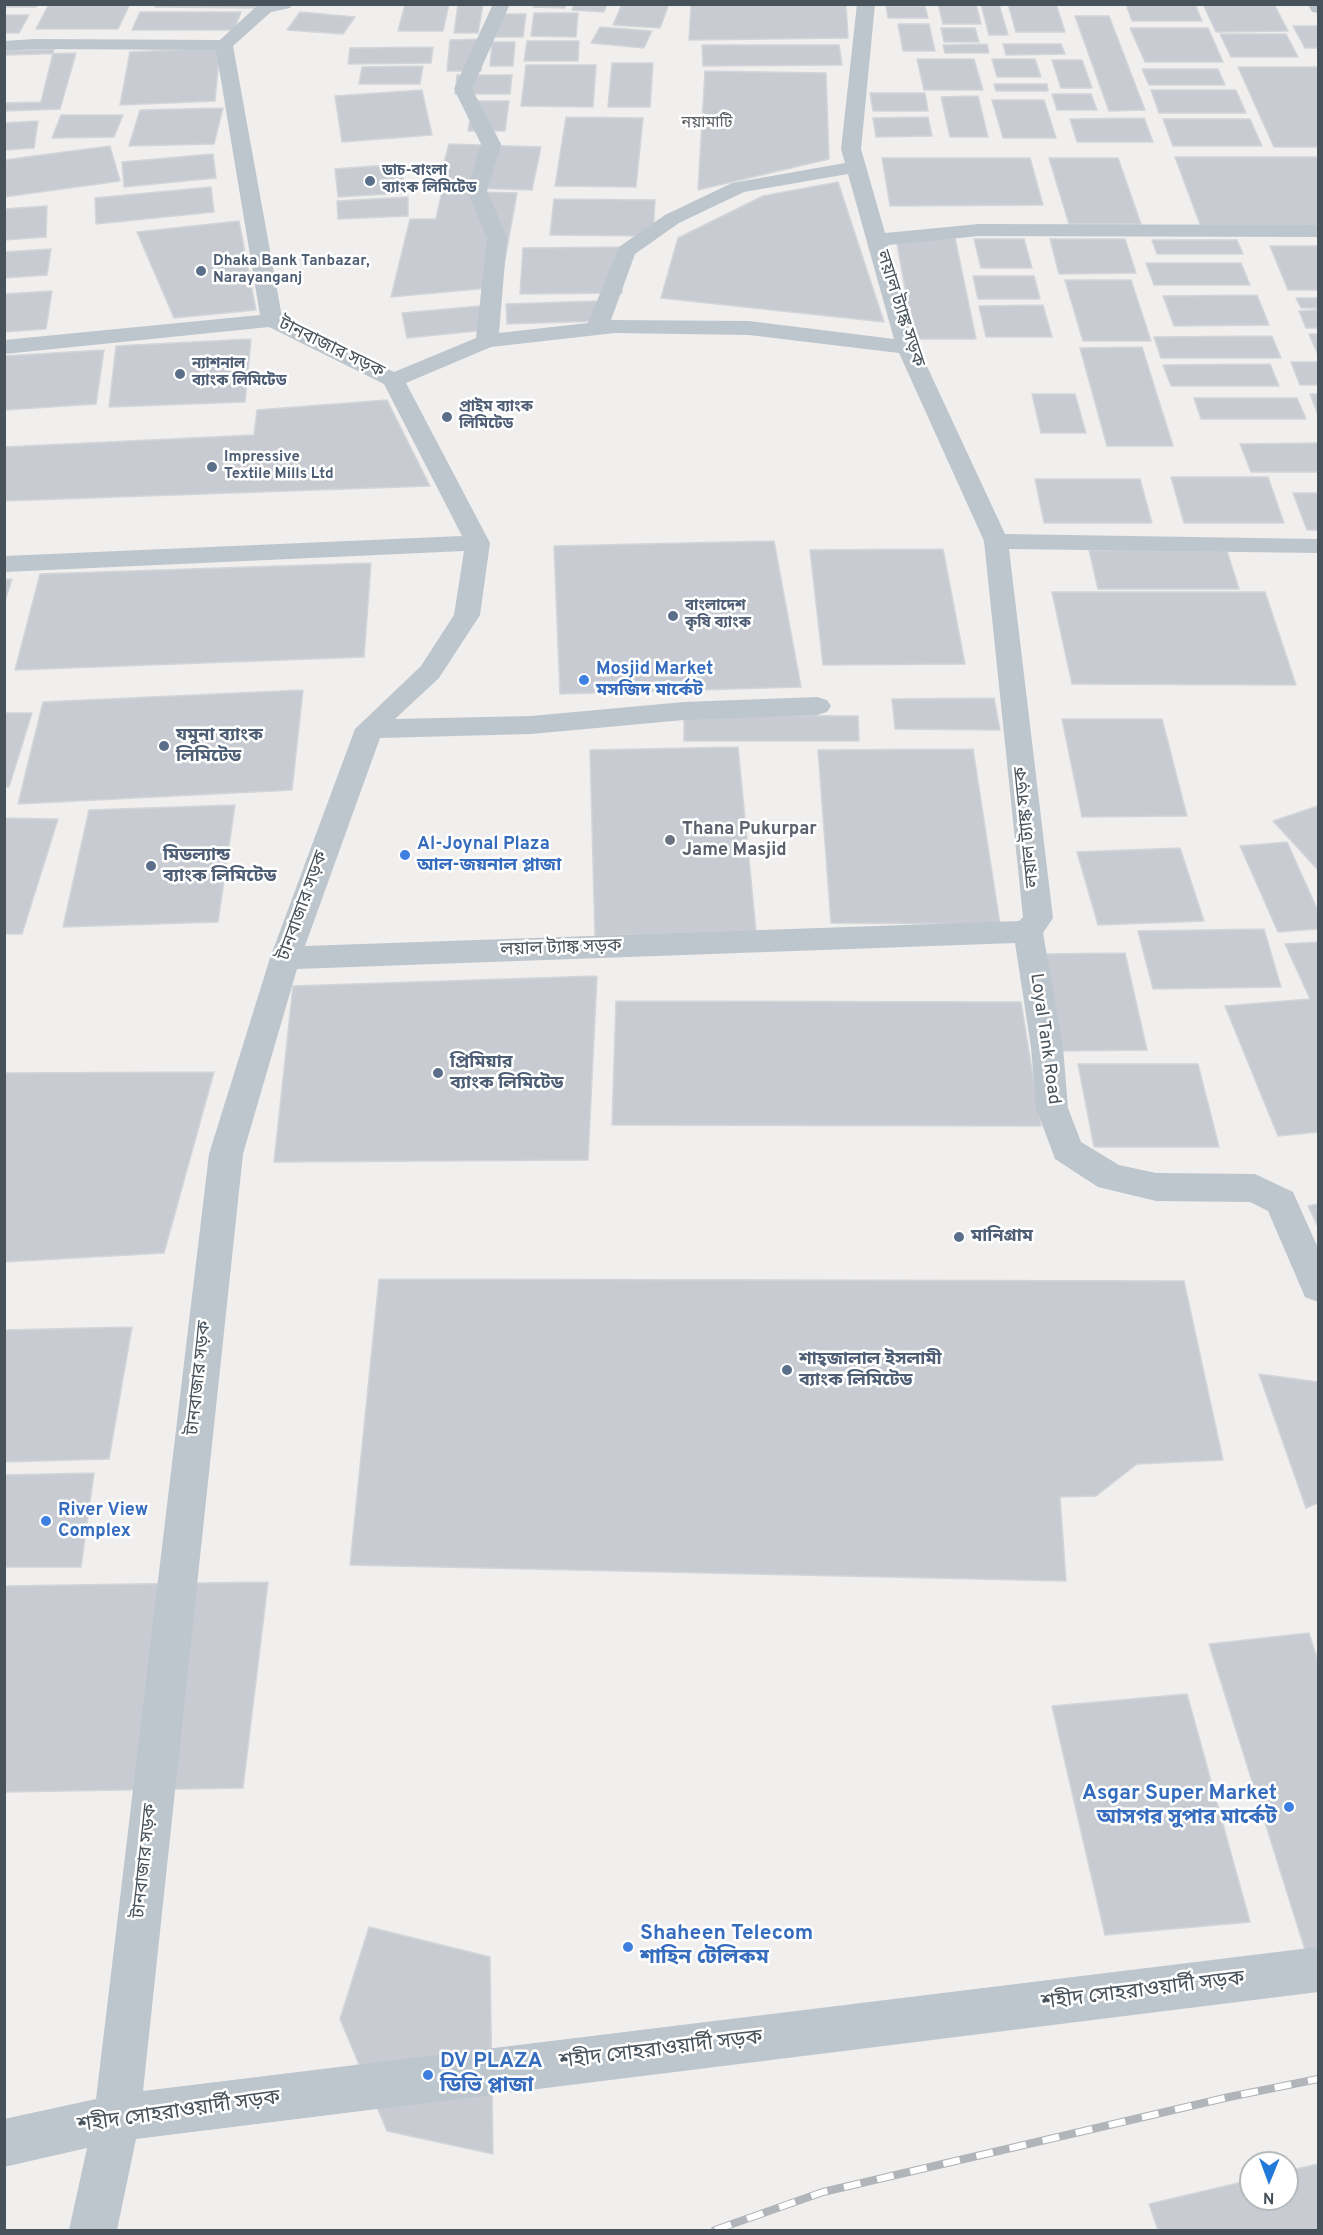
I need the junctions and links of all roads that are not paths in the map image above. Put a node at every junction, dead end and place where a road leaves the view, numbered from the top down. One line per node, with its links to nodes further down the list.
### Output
1 (284, 4): 4 (street)
2 (502, 4): 11 (street)
3 (866, 4): 6 (street, লয়াল ট্যাঙ্ক সড়ক)
4 (224, 45): 5 (street); 9 (street, টানবাজার সড়ক)
5 (4, 46)
6 (856, 167): 8 (street, লয়াল ট্যাঙ্ক সড়ক); 10 (street)
7 (1318, 231): 8 (street)
8 (877, 240): 13 (street, লয়াল ট্যাঙ্ক সড়ক)
9 (272, 320): 12 (street); 14 (street, টানবাজার সড়ক)
10 (597, 328): 11 (street); 13 (street)
11 (487, 341): 14 (street)
12 (4, 346)
13 (907, 347): 15 (street, লয়াল ট্যাঙ্ক সড়ক)
14 (393, 380): 16 (street, টানবাজার সড়ক)
15 (996, 541): 17 (street); 21 (street, লয়াল ট্যাঙ্ক সড়ক)
16 (478, 543): 18 (street); 20 (street, টানবাজার সড়ক)
17 (1318, 546)
18 (4, 564)
19 (817, 706): 20 (street)
20 (369, 729): 22 (street, টানবাজার সড়ক)
21 (1028, 932): 22 (street, লয়াল ট্যাঙ্ক সড়ক); 23 (street, Loyal Tank Road)
22 (285, 958): 25 (street, টানবাজার সড়ক)
23 (1318, 1287)
24 (1318, 1970): 25 (street, শহীদ সোহরাওয়ার্দী সড়ক)
25 (117, 2118): 26 (street, শহীদ সোহরাওয়ার্দী সড়ক); 27 (street, টানবাজার সড়ক)
26 (4, 2143)
27 (93, 2230)

